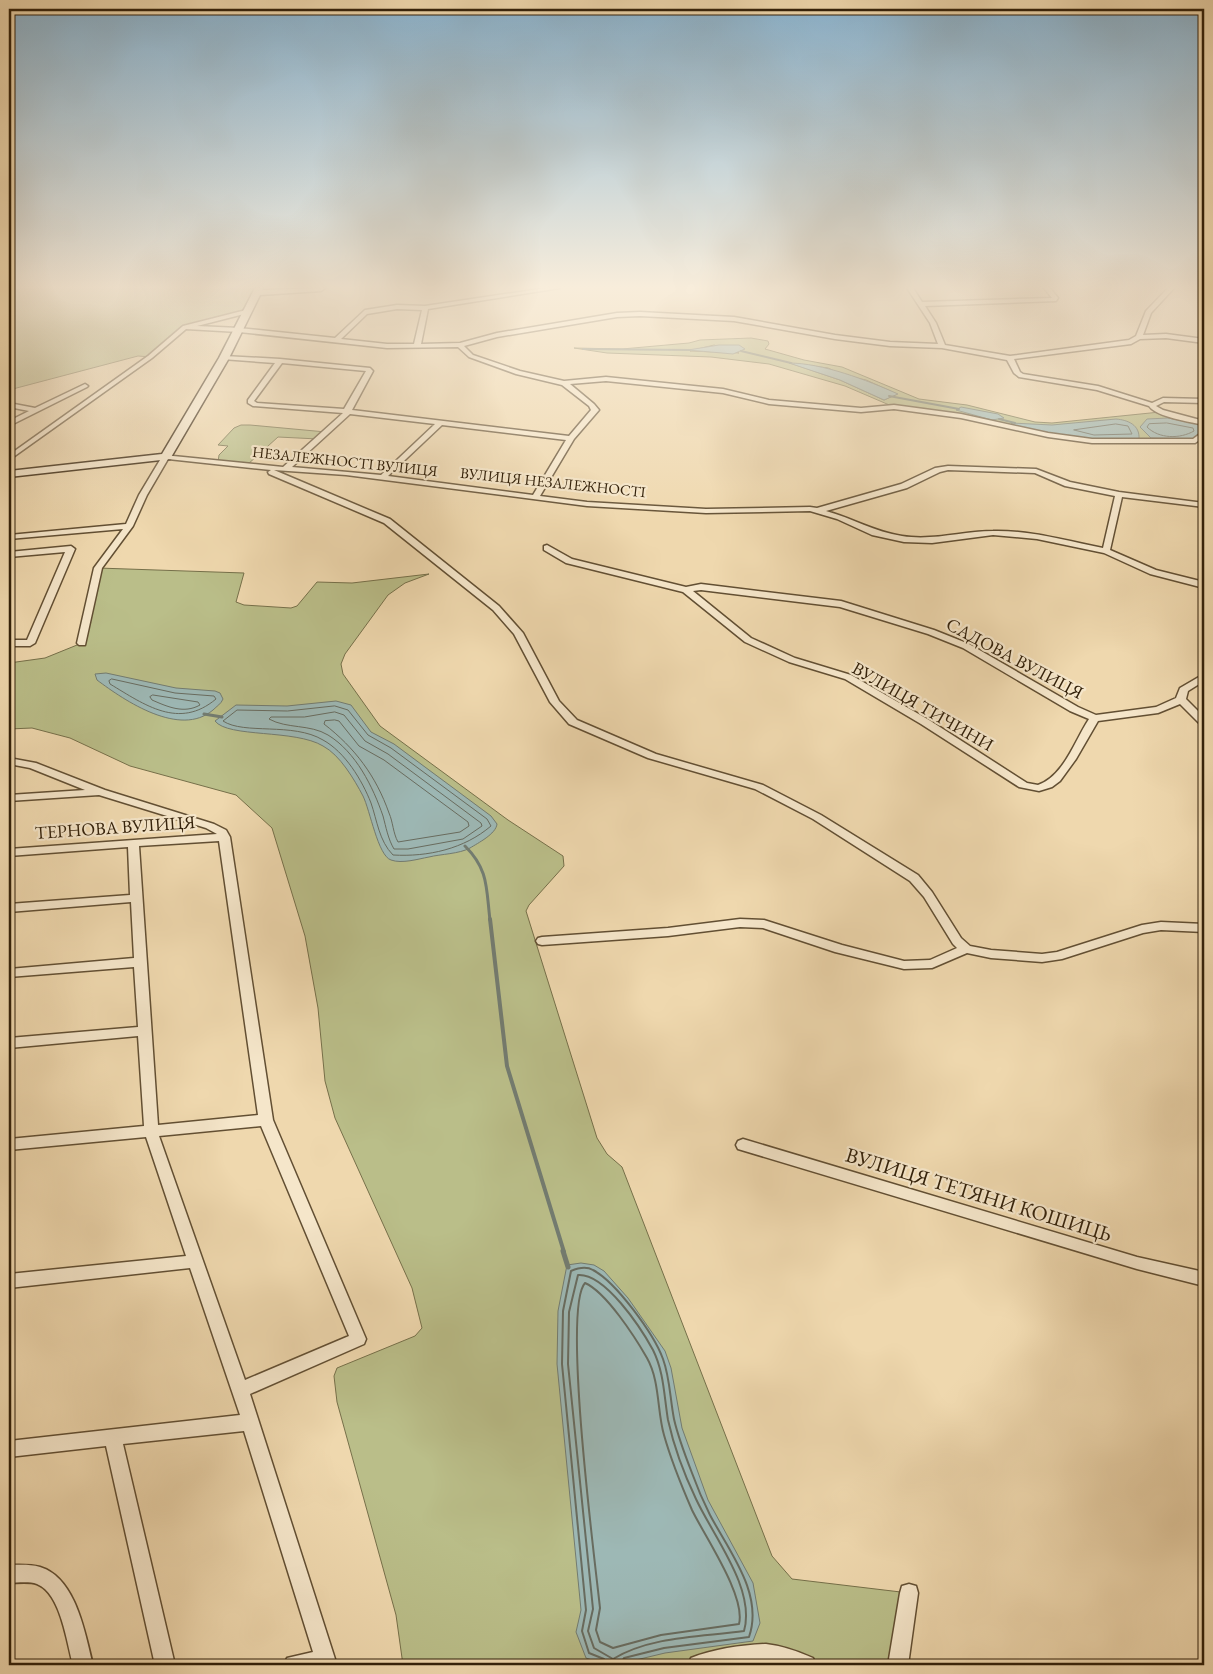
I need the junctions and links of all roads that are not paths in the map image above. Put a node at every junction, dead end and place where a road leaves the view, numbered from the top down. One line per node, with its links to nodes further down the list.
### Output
1 (137, 366): 20 (street)
2 (219, 366): 19 (street)
3 (276, 366): 13 (street)
4 (344, 366): 13 (street)
5 (499, 366): 7 (street)
6 (1015, 366): 10 (street)
7 (564, 383): 17 (street); 18 (street)
8 (85, 386): 12 (street)
9 (1204, 401): 10 (street)
10 (1152, 404): 14 (street)
11 (9, 405): 12 (street)
12 (35, 410): 16 (street)
13 (347, 411): 15 (street); 22 (street)
14 (1204, 422)
15 (440, 423): 18 (street); 25 (street)
16 (9, 424)
17 (1204, 433)
18 (572, 438): 28 (street)
19 (166, 457): 21 (street, НЕЗАЛЕЖНОСТІ ВУЛИЦЯ); 24 (street, НЕЗАЛЕЖНОСТІ ВУЛИЦЯ); 31 (street)
20 (9, 458)
21 (256, 466): 22 (street, НЕЗАЛЕЖНОСТІ ВУЛИЦЯ); 26 (street)
22 (285, 469): 23 (street, НЕЗАЛЕЖНОСТІ ВУЛИЦЯ)
23 (321, 472): 25 (street, НЕЗАЛЕЖНОСТІ ВУЛИЦЯ); 26 (street)
24 (9, 474)
25 (382, 478): 28 (street, НЕЗАЛЕЖНОСТІ ВУЛИЦЯ)
26 (299, 483): 54 (street)
27 (1119, 494): 29 (street); 30 (street); 34 (street)
28 (536, 496): 30 (street, НЕЗАЛЕЖНОСТІ ВУЛИЦЯ)
29 (1204, 505)
30 (817, 510): 34 (street, НЕЗАЛЕЖНОСТІ ВУЛИЦЯ)
31 (129, 526): 32 (street); 39 (street)
32 (9, 537)
33 (547, 548): 37 (street)
34 (1106, 551): 36 (street, НЕЗАЛЕЖНОСТІ ВУЛИЦЯ)
35 (9, 554): 38 (street)
36 (1204, 585)
37 (686, 590): 42 (street, САДОВА ВУЛИЦЯ); 42 (street, ВУЛИЦЯ ТИЧИНИ)
38 (9, 643)
39 (82, 643)
40 (1204, 676): 41 (street)
41 (1181, 700): 42 (street, САДОВА ВУЛИЦЯ); 43 (street)
42 (1095, 718)
43 (1204, 722)
44 (9, 761): 45 (street)
45 (101, 792): 46 (street); 47 (street)
46 (9, 798)
47 (224, 836): 48 (street, ТЕРНОВА ВУЛИЦЯ); 59 (street)
48 (134, 844): 49 (street, ТЕРНОВА ВУЛИЦЯ); 50 (street)
49 (9, 852)
50 (137, 898): 51 (street); 55 (street)
51 (9, 908)
52 (1204, 928): 54 (street)
53 (542, 941): 54 (street)
54 (966, 949)
55 (141, 962): 56 (street); 57 (street)
56 (9, 973)
57 (145, 1032): 58 (street); 60 (street)
58 (9, 1043)
59 (266, 1120): 60 (street); 66 (street)
60 (151, 1132): 61 (street); 63 (street)
61 (9, 1145)
62 (743, 1145): 64 (street, ВУЛИЦЯ ТЕТЯНИ КОШИЦЬ)
63 (196, 1261): 65 (street); 66 (street)
64 (1204, 1278)
65 (9, 1281)
66 (240, 1390): 67 (street)
67 (251, 1422): 68 (street); 74 (street)
68 (113, 1437): 69 (street); 73 (street)
69 (9, 1448)
70 (9, 1574): 72 (street)
71 (909, 1593): 77 (street)
72 (83, 1665)
73 (165, 1665)
74 (294, 1665)
75 (698, 1665): 76 (street)
76 (806, 1665)
77 (898, 1665)

